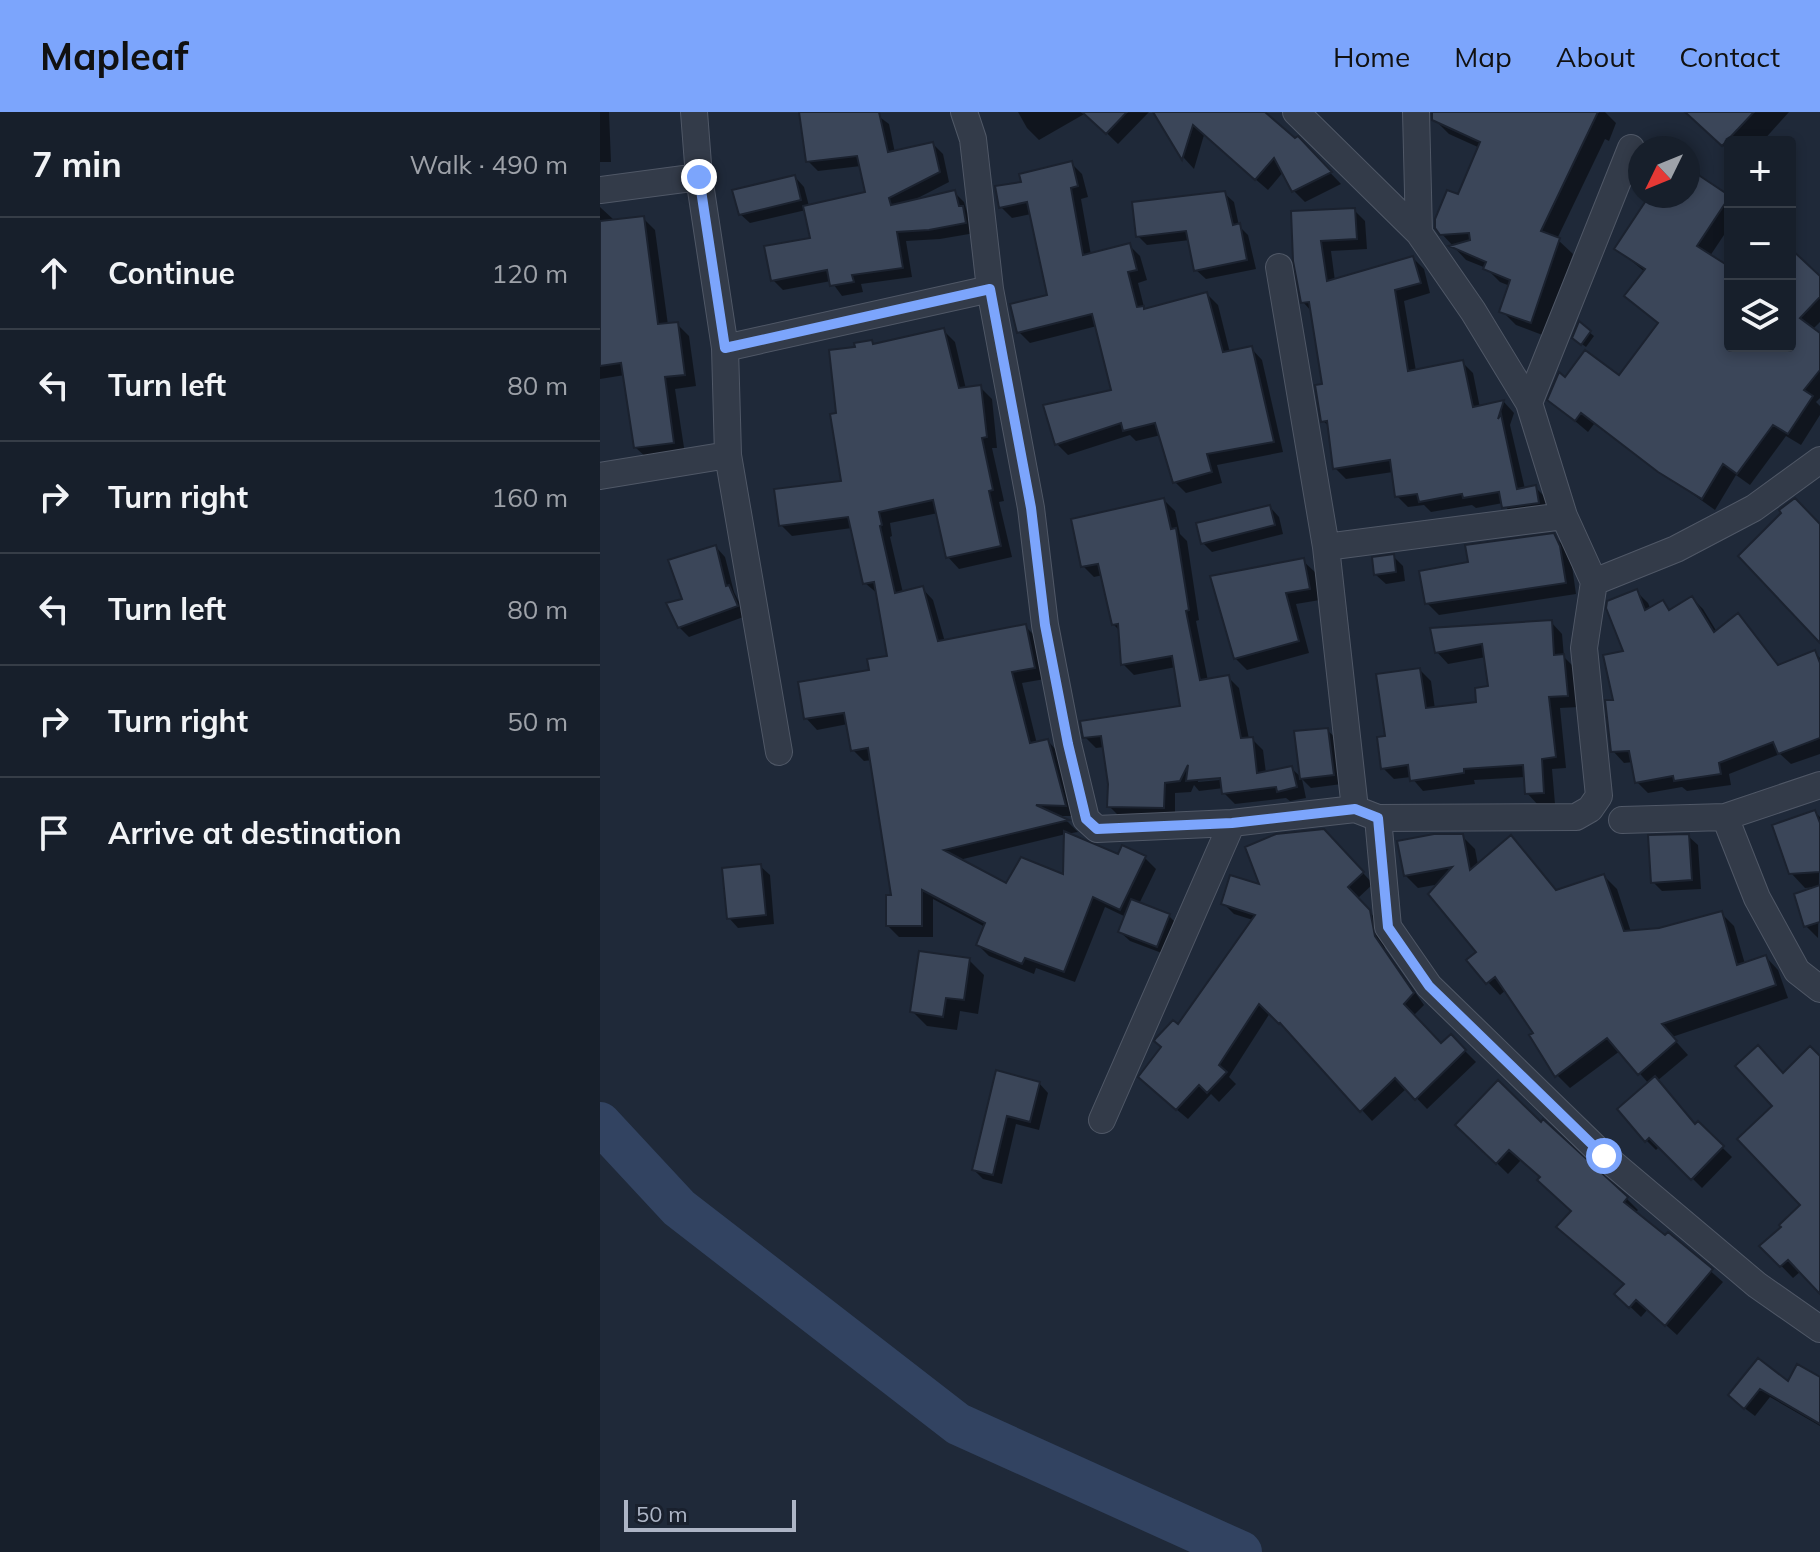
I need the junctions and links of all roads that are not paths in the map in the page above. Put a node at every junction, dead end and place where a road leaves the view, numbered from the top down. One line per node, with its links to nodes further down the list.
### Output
1 (694, 112): 6 (street)
2 (964, 112): 10 (street)
3 (1296, 112): 8 (street)
4 (1416, 112): 8 (street)
5 (1628, 156): 12 (street)
6 (699, 177): 7 (street); 11 (street)
7 (600, 190)
8 (1419, 233): 12 (street)
9 (1279, 267): 17 (street)
10 (990, 289): 11 (street); 24 (street)
11 (725, 348): 13 (street)
12 (1529, 403): 16 (street)
13 (728, 455): 15 (street); 19 (street)
14 (1820, 460): 18 (street)
15 (600, 476)
16 (1564, 516): 17 (street); 18 (street)
17 (1326, 547): 21 (street)
18 (1594, 582): 21 (street)
19 (779, 752)
20 (1820, 785): 22 (street)
21 (1366, 813): 24 (street); 27 (street)
22 (1725, 817): 23 (street); 25 (street)
23 (1622, 820)
24 (1232, 823): 26 (street)
25 (1820, 989)
26 (1102, 1120)
27 (1820, 1329)

